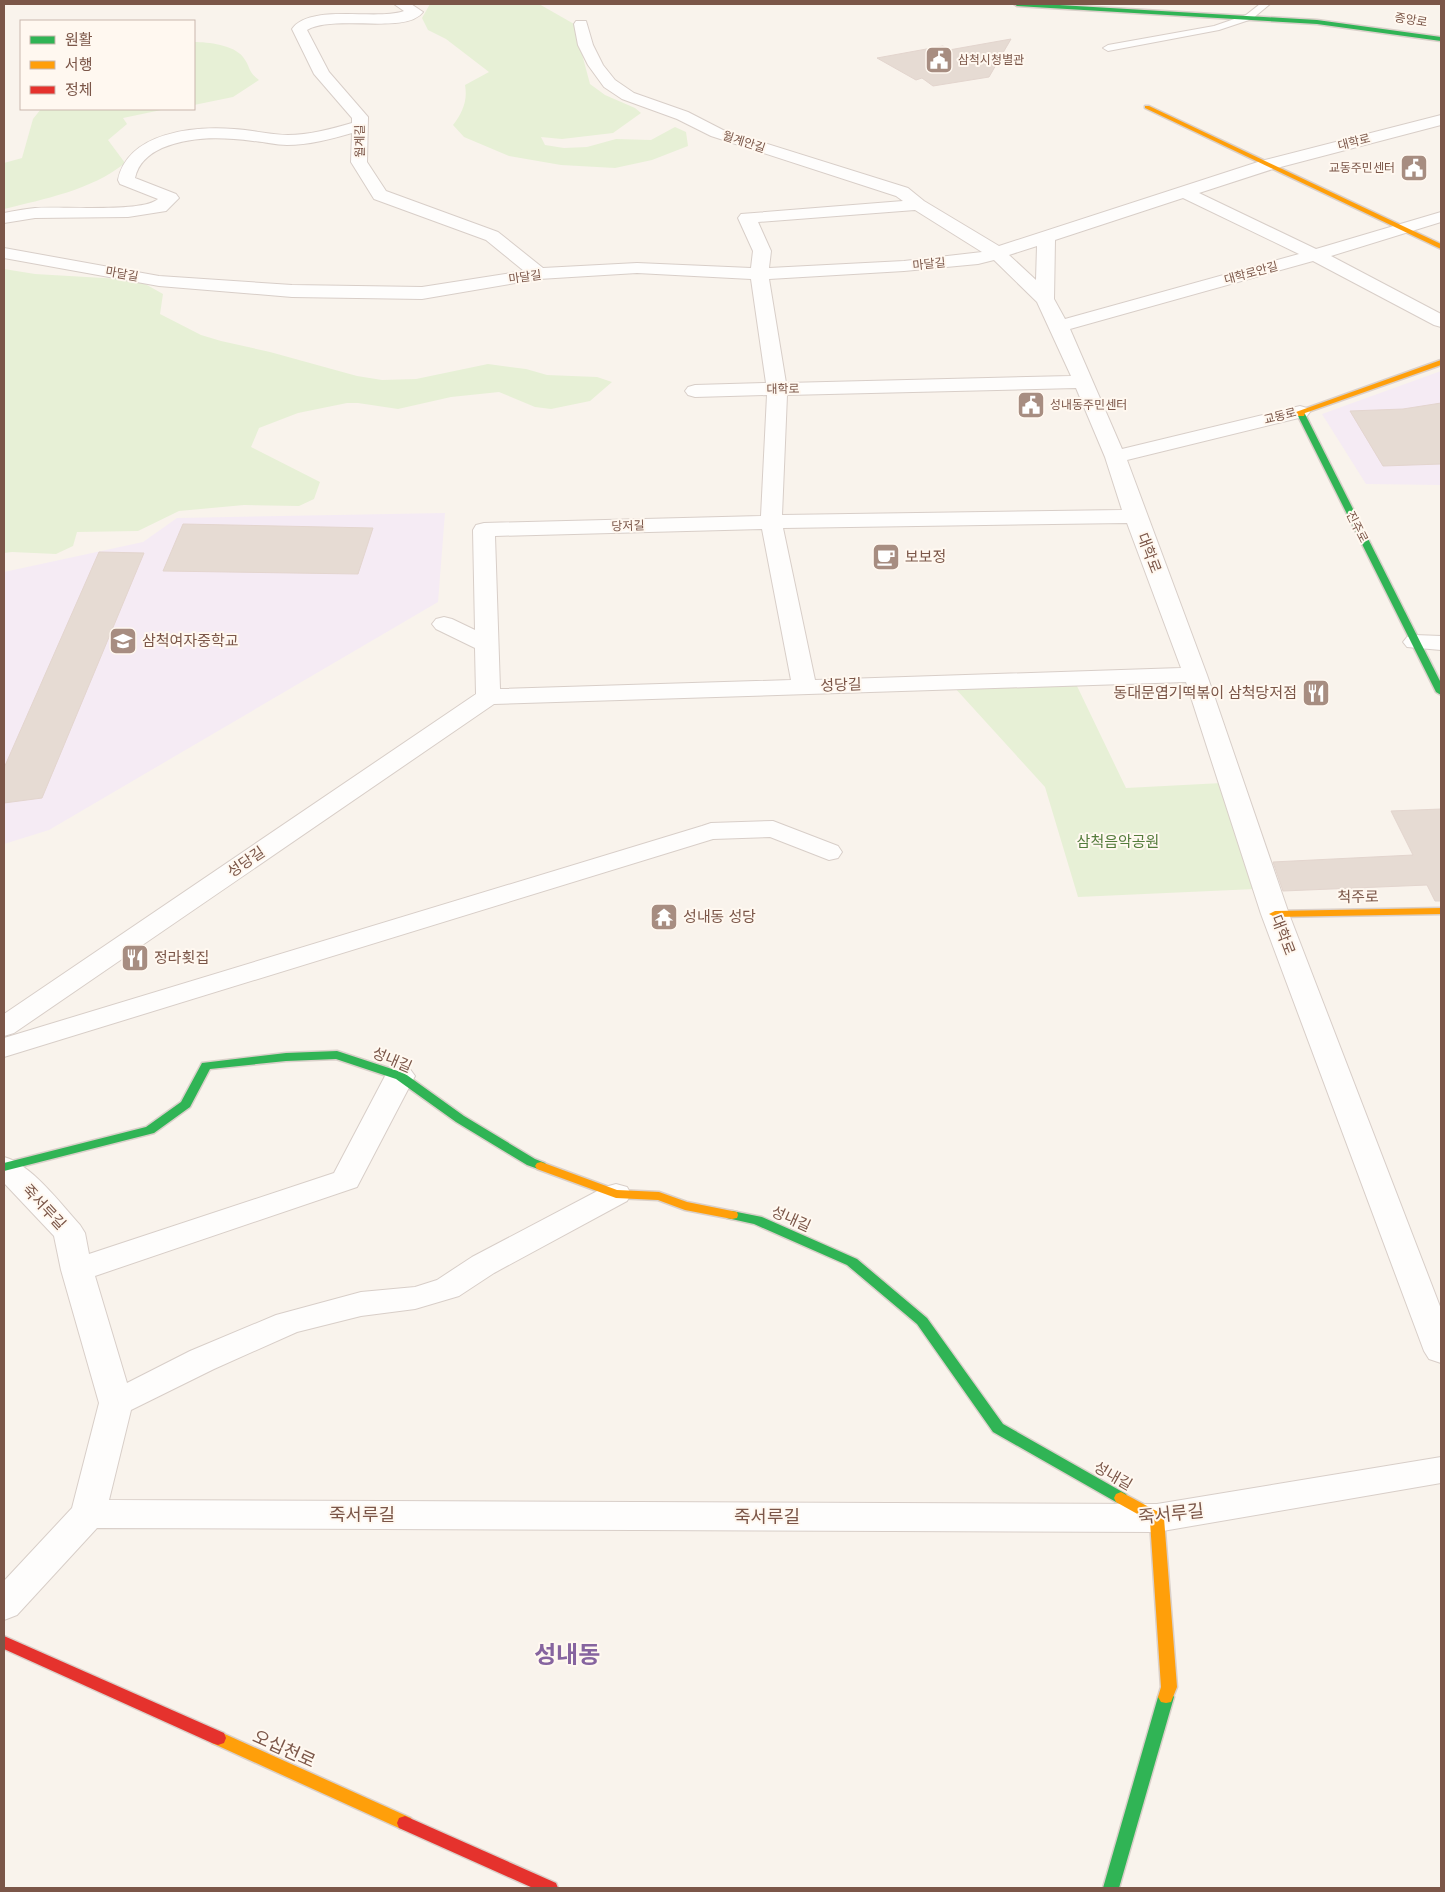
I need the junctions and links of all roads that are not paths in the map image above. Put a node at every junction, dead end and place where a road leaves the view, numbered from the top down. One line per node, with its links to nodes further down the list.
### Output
1 (401, 4): 10 (street, 월계길)
2 (1017, 4): 4 (street, 중앙로)
3 (1265, 4): 4 (lane)
4 (1250, 17): 6 (street, 중앙로); 7 (lane)
5 (581, 24): 13 (street, 월계안길)
6 (1441, 39)
7 (1108, 48)
8 (1147, 108): 11 (street)
9 (1441, 120): 11 (street, 대학로)
10 (360, 126): 15 (street); 22 (street, 월계길)
11 (1268, 165): 12 (street, 대학로); 16 (street)
12 (1184, 192): 17 (street, 대학로); 21 (street)
13 (918, 205): 19 (street, 월계안길); 23 (street)
14 (1441, 217): 16 (street, 대학로안길)
15 (4, 218)
16 (1404, 229): 18 (street); 21 (street, 대학로안길)
17 (1046, 236): 19 (street, 마달길); 24 (street, 대학로)
18 (1441, 247)
19 (997, 252): 23 (street, 마달길); 24 (street, 대학로)
20 (4, 253): 22 (street, 마달길)
21 (1315, 256): 25 (street); 26 (street, 대학로안길)
22 (539, 274): 23 (street, 마달길)
23 (760, 274): 29 (street)
24 (1045, 299): 26 (street, 대학로)
25 (1441, 321)
26 (1059, 326): 28 (street, 대학로)
27 (1441, 362): 31 (street, 교동로)
28 (1082, 382): 29 (street, 대학로); 32 (street, 대학로)
29 (777, 390): 30 (street, 대학로); 34 (street)
30 (695, 392)
31 (1300, 412): 32 (street, 교동로); 36 (street, 진주로)
32 (1116, 458): 33 (street, 대학로)
33 (1135, 516): 34 (street, 대학로); 39 (street, 대학로)
34 (771, 522): 38 (street, 당저길); 40 (street)
35 (444, 624): 38 (street)
36 (1415, 642): 37 (street); 41 (street, 진주로)
37 (1441, 643)
38 (486, 644): 42 (street)
39 (1195, 675): 40 (street, 성당길); 45 (street, 대학로)
40 (804, 686): 42 (street, 성당길)
41 (1441, 692)
42 (488, 697): 46 (street, 성당길)
43 (829, 852): 47 (street)
44 (1441, 911): 45 (street, 척주로)
45 (1275, 914): 52 (street, 대학로)
46 (4, 1027)
47 (4, 1048)
48 (400, 1076): 49 (street, 성내길); 50 (street, 성내길); 51 (street)
49 (4, 1167): 51 (street, 죽서루길)
50 (616, 1194): 53 (street); 55 (street, 성내길)
51 (76, 1270): 53 (street, 죽서루길)
52 (1440, 1345)
53 (116, 1403): 56 (street)
54 (1441, 1470): 55 (street, 죽서루길)
55 (1157, 1518): 56 (street, 죽서루길); 60 (street)
56 (79, 1523): 57 (street)
57 (4, 1604)
58 (4, 1642): 59 (street, 오십천로)
59 (550, 1888)
60 (1111, 1888)

